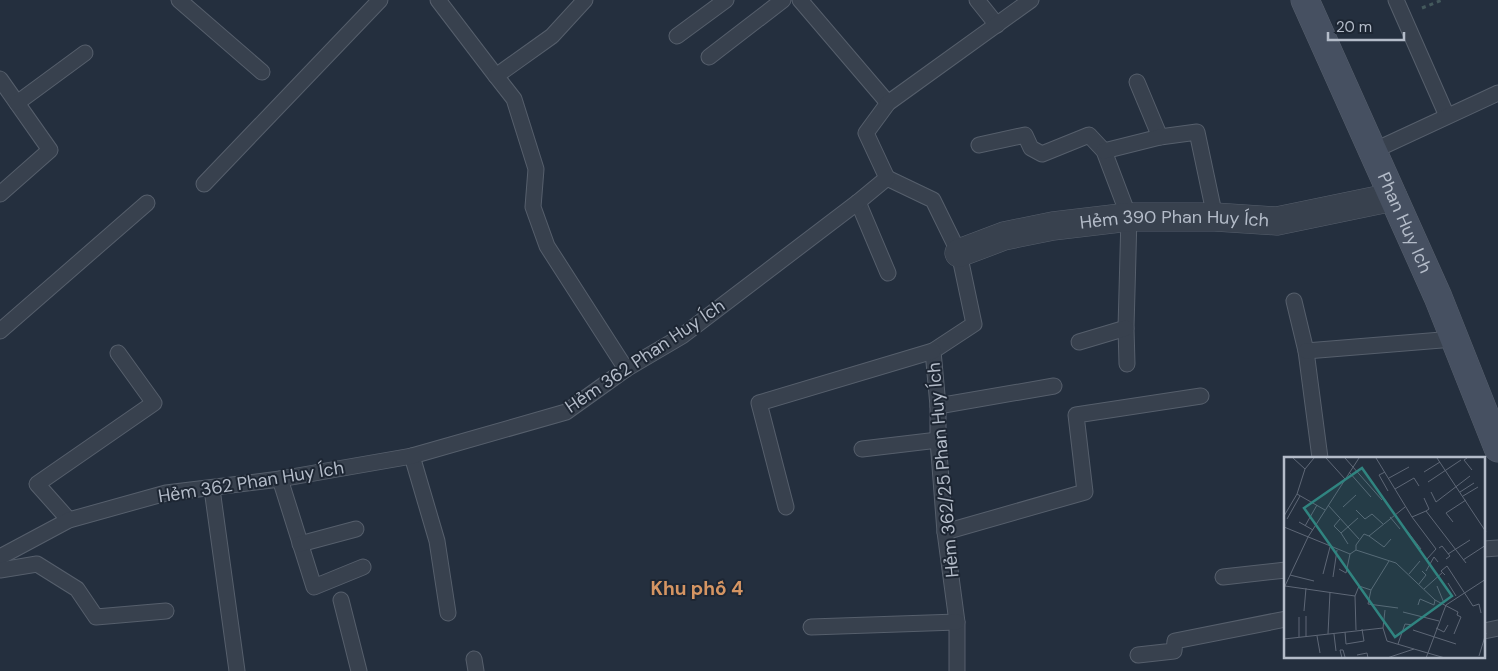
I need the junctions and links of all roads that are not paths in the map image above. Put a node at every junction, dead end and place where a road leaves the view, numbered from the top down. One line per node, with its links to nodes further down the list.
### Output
1 (179, 0): 16 (lane)
2 (380, 0): 29 (lane)
3 (438, 0): 17 (lane)
4 (586, 0): 17 (lane)
5 (726, 0): 13 (lane)
6 (783, 0): 15 (lane)
7 (800, 0): 21 (lane)
8 (977, 0): 12 (lane)
9 (1032, 0): 12 (lane)
10 (1305, 0): 27 (main road, Phan Huy Ich)
11 (1396, 0): 23 (lane)
12 (997, 25): 21 (lane)
13 (677, 36)
14 (85, 53): 22 (lane)
15 (709, 57)
16 (262, 72)
17 (496, 76): 47 (lane)
18 (0, 79): 22 (lane)
19 (1137, 82): 24 (lane)
20 (1498, 93): 23 (lane)
21 (888, 102): 28 (lane)
22 (17, 103): 30 (lane)
23 (1447, 116): 27 (lane)
24 (1160, 137): 26 (lane); 35 (lane)
25 (979, 145): 26 (lane)
26 (1104, 151): 34 (lane)
27 (1373, 151): 31 (main road, Phan Huy Ich)
28 (887, 178): 32 (lane, Hẻm 362 Phan Huy Ích); 36 (lane, Hẻm 362/25 Phan Huy Ích)
29 (204, 184)
30 (0, 194)
31 (1393, 197): 35 (street, Hẻm 390 Phan Huy Ích); 41 (main road, Phan Huy Ich)
32 (858, 202): 37 (lane); 47 (lane, Hẻm 362 Phan Huy Ích)
33 (147, 203): 40 (lane)
34 (1128, 217): 35 (street, Hẻm 390 Phan Huy Ích); 36 (street, Hẻm 390 Phan Huy Ích); 39 (lane)
35 (1215, 217)
36 (959, 253): 43 (lane, Hẻm 362/25 Phan Huy Ích)
37 (888, 272)
38 (1294, 301): 44 (lane)
39 (1126, 328): 42 (lane); 46 (lane)
40 (0, 331)
41 (1454, 339): 44 (lane); 53 (main road, Phan Huy Ich)
42 (1079, 342)
43 (933, 351): 50 (lane, Hẻm 362/25 Phan Huy Ích); 58 (lane)
44 (1306, 351): 55 (lane)
45 (118, 353): 59 (lane)
46 (1127, 364)
47 (626, 369): 54 (lane, Hẻm 362 Phan Huy Ích)
48 (1054, 386): 50 (lane)
49 (1202, 396): 61 (lane)
50 (938, 406): 51 (lane, Hẻm 362/25 Phan Huy Ích)
51 (938, 440): 52 (lane); 61 (lane, Hẻm 362/25 Phan Huy Ích)
52 (862, 448)
53 (1498, 448)
54 (412, 456): 56 (lane, Hẻm 362 Phan Huy Ích); 70 (lane)
55 (1320, 457)
56 (280, 479): 57 (lane, Hẻm 362 Phan Huy Ích); 62 (lane)
57 (212, 489): 59 (lane, Hẻm 362 Phan Huy Ích); 75 (lane)
58 (786, 508)
59 (69, 520): 63 (lane, Hẻm 362 Phan Huy Ích)
60 (356, 529): 62 (lane)
61 (944, 532): 72 (lane, Hẻm 362/25 Phan Huy Ích)
62 (300, 544): 64 (lane)
63 (0, 557)
64 (363, 568)
65 (0, 570): 69 (lane)
66 (1284, 570): 67 (lane)
67 (1222, 577)
68 (341, 600): 76 (lane)
69 (166, 611)
70 (448, 613)
71 (1284, 619): 74 (lane)
72 (957, 622): 73 (lane); 77 (lane, Hẻm 362/25 Phan Huy Ích)
73 (811, 627)
74 (1138, 655)
75 (237, 671)
76 (359, 671)
77 (957, 671)

